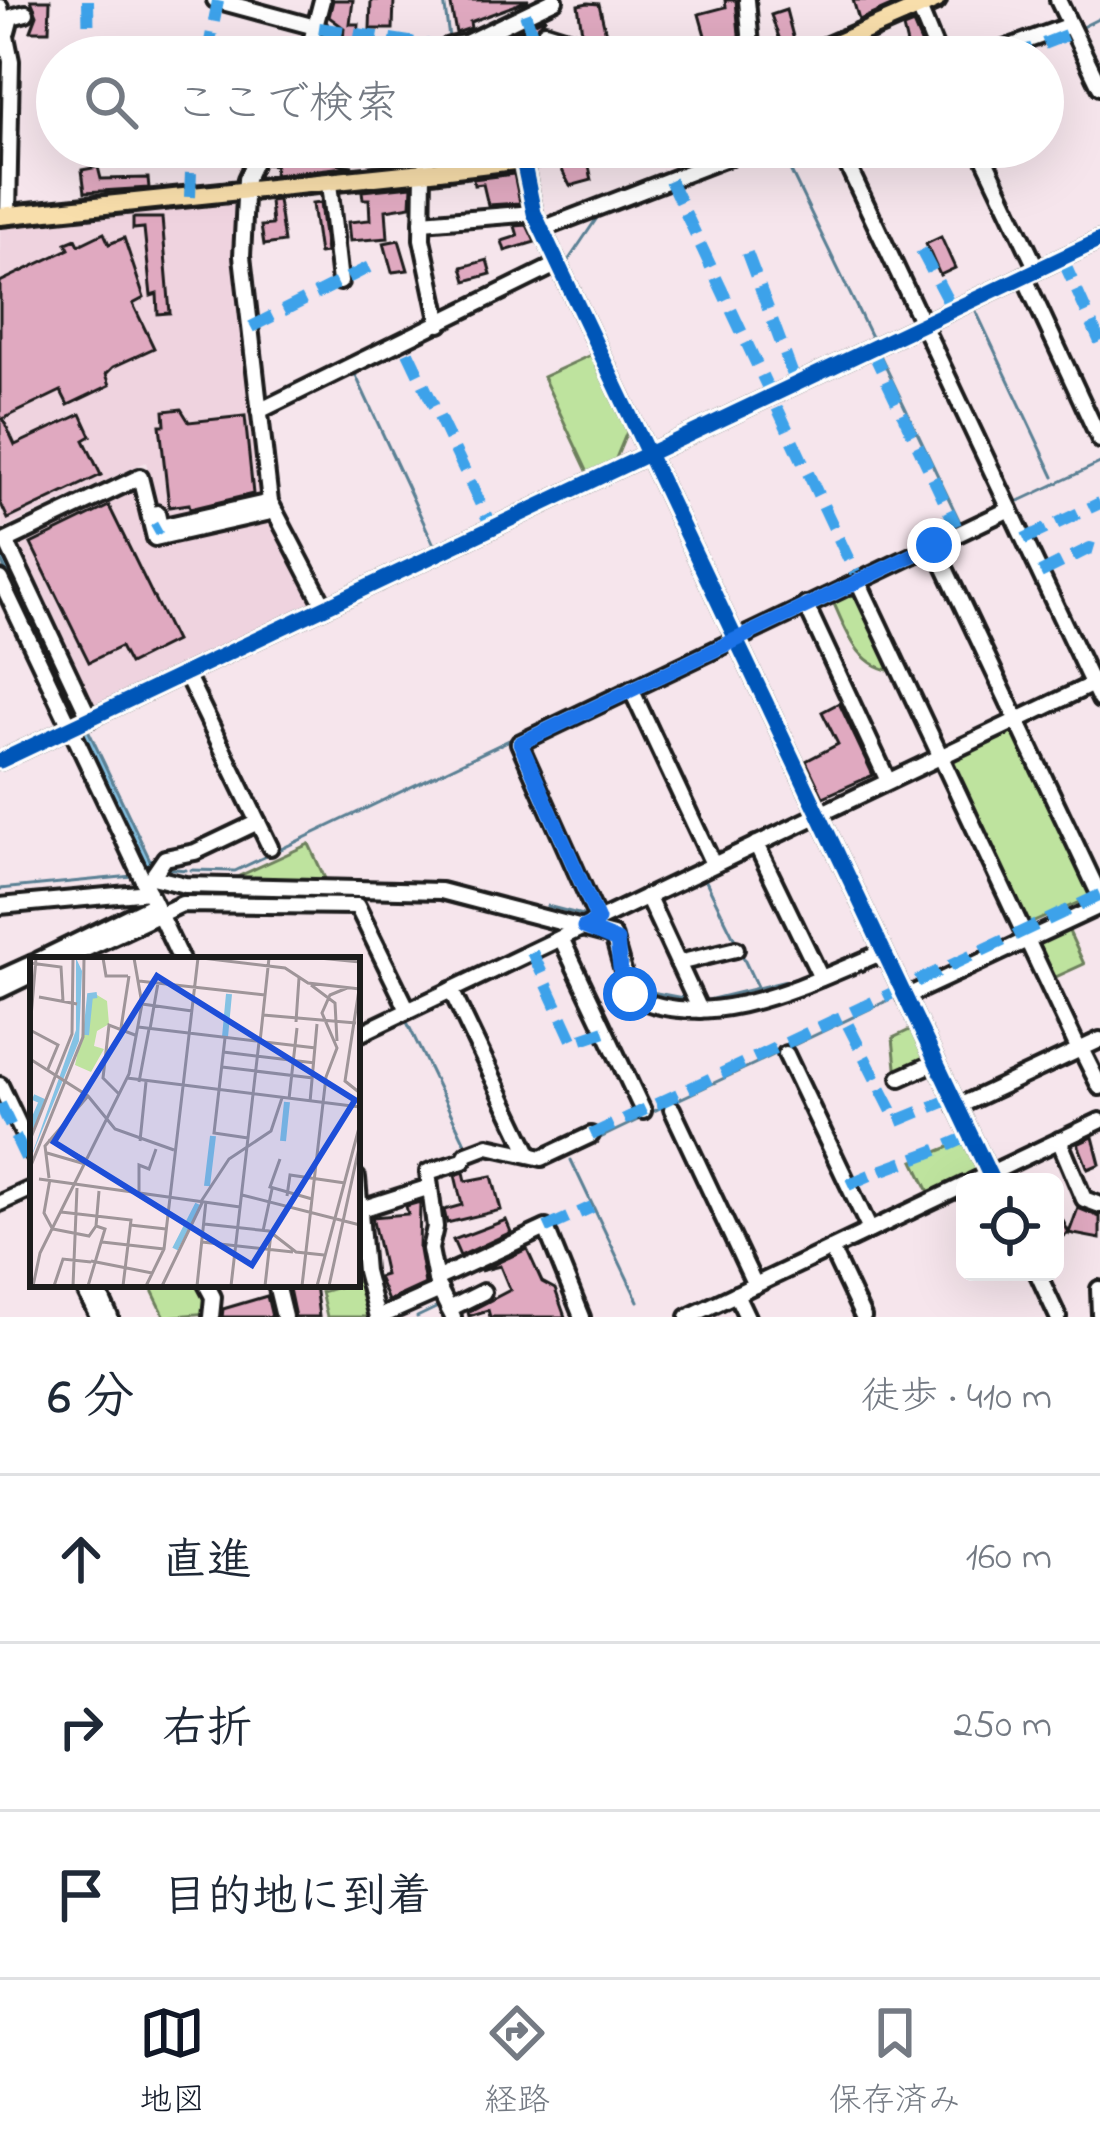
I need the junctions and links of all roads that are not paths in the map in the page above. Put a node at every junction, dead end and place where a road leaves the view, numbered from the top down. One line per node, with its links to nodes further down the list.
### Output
1 (214, 0): 10 (street)
2 (322, 0): 10 (street)
3 (555, 0): 14 (street)
4 (747, 0): 16 (street)
5 (1064, 3): 9 (street)
6 (921, 5): 17 (main road); 18 (street)
7 (0, 7): 12 (street)
8 (26, 13): 12 (street)
9 (1070, 25): 19 (street); 20 (street)
10 (319, 28): 13 (street)
11 (545, 32): 15 (street)
12 (6, 34): 32 (street)
13 (316, 36)
14 (484, 36)
15 (558, 36)
16 (750, 36)
17 (852, 36)
18 (932, 36)
19 (1040, 36)
20 (1100, 87)
21 (253, 168): 30 (street)
22 (425, 168): 28 (street)
23 (457, 168): 28 (main road)
24 (525, 168): 31 (street)
25 (700, 168): 34 (street)
26 (849, 168): 40 (street)
27 (988, 168): 37 (street)
28 (424, 172): 29 (main road); 33 (street)
29 (329, 183): 30 (main road); 38 (street)
30 (245, 191): 32 (main road); 41 (street)
31 (534, 213): 33 (street); 34 (street)
32 (4, 216)
33 (422, 222): 39 (street)
34 (542, 229): 36 (street)
35 (1100, 240): 37 (street)
36 (558, 264): 39 (street); 43 (street)
37 (1030, 272): 40 (street); 42 (street)
38 (340, 282)
39 (440, 323): 41 (street)
40 (922, 323): 43 (street); 45 (street)
41 (259, 411): 44 (street)
42 (1100, 440)
43 (647, 454): 51 (street); 52 (street)
44 (270, 507): 46 (street); 51 (street)
45 (1010, 509): 47 (street); 54 (street)
46 (6, 533): 57 (street)
47 (934, 545): 49 (street); 56 (street)
48 (0, 579): 57 (street)
49 (858, 580): 50 (street); 58 (street)
50 (806, 605): 52 (street); 60 (street)
51 (326, 607): 53 (street)
52 (735, 639): 55 (street); 61 (street)
53 (186, 674): 57 (street); 62 (street)
54 (1097, 688): 56 (street)
55 (631, 689): 65 (street); 71 (street)
56 (1017, 720): 58 (street); 68 (street)
57 (80, 724): 59 (street); 66 (street)
58 (940, 756): 60 (street); 73 (street)
59 (0, 761)
60 (888, 781): 61 (street)
61 (818, 814): 63 (street); 78 (street)
62 (258, 822): 64 (street); 66 (street)
63 (755, 844): 65 (street); 83 (street)
64 (270, 847)
65 (713, 865): 67 (street)
66 (151, 894): 69 (street); 71 (street); 75 (street); 76 (street); 77 (street); 87 (street)
67 (647, 896): 71 (street); 79 (street)
68 (1100, 896)
69 (0, 906)
70 (1100, 906): 73 (street)
71 (591, 924): 72 (street); 88 (street)
72 (561, 938): 85 (street); 99 (street)
73 (1027, 940): 86 (street); 91 (street)
74 (736, 950): 79 (street)
75 (43, 957)
76 (66, 957)
77 (180, 957)
78 (888, 962): 83 (street); 86 (street)
79 (678, 963): 88 (street)
80 (30, 964): 82 (street)
81 (30, 975): 84 (street)
82 (0, 978)
83 (820, 978): 88 (street)
84 (0, 989)
85 (451, 990): 87 (street); 104 (street)
86 (905, 998): 93 (street)
87 (408, 1010): 89 (street)
88 (700, 1010)
89 (360, 1034)
90 (1100, 1040): 91 (street)
91 (1080, 1049): 96 (street); 97 (street)
92 (786, 1054): 114 (street)
93 (936, 1062): 94 (street); 97 (street)
94 (900, 1078)
95 (0, 1085): 103 (street)
96 (1100, 1087)
97 (957, 1107): 105 (street)
98 (672, 1109): 120 (street)
99 (643, 1111)
100 (1100, 1121): 102 (street)
101 (591, 1135): 104 (street)
102 (1059, 1140): 106 (street); 111 (street)
103 (30, 1148)
104 (530, 1155): 107 (street)
105 (989, 1173)
106 (1000, 1173)
107 (427, 1188): 112 (street); 119 (street)
108 (30, 1189): 110 (street)
109 (956, 1190): 114 (street)
110 (0, 1204)
111 (1100, 1204)
112 (360, 1210)
113 (360, 1227): 117 (street)
114 (870, 1231): 115 (street)
115 (831, 1249): 120 (street); 138 (street)
116 (380, 1252): 117 (street)
117 (362, 1260): 134 (street)
118 (1041, 1281): 139 (street)
119 (438, 1285): 129 (street); 134 (street); 135 (street)
120 (755, 1285): 127 (street)
121 (83, 1287): 130 (street)
122 (96, 1287): 131 (street)
123 (208, 1287): 132 (street)
124 (277, 1287): 133 (street)
125 (1099, 1289): 128 (street)
126 (483, 1292): 129 (street)
127 (736, 1294): 136 (street); 137 (street)
128 (1100, 1311)
129 (451, 1313)
130 (98, 1317)
131 (110, 1317)
132 (211, 1317)
133 (284, 1317)
134 (378, 1317)
135 (582, 1317)
136 (688, 1317)
137 (747, 1317)
138 (863, 1317)
139 (1058, 1317)

